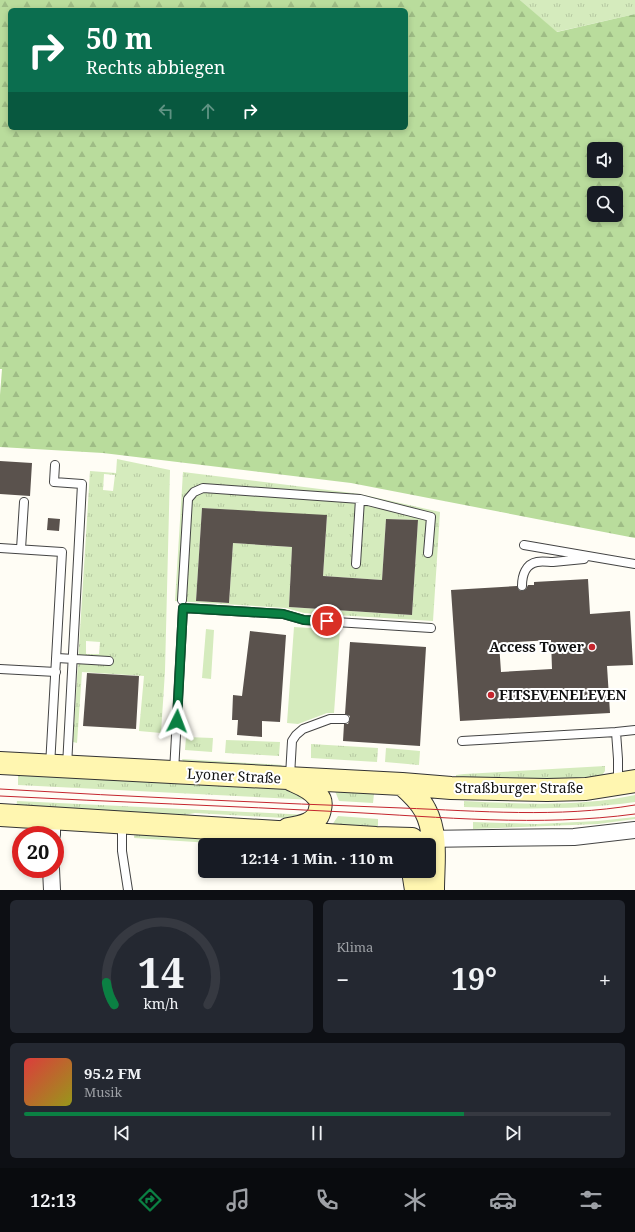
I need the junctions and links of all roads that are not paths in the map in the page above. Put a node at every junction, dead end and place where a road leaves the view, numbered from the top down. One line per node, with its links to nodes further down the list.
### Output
1 (55, 465): 15 (lane)
2 (360, 499): 7 (lane); 9 (lane); 12 (lane)
3 (24, 502): 6 (lane)
4 (524, 545): 8 (lane)
5 (0, 548): 6 (lane)
6 (21, 549): 14 (lane)
7 (428, 552)
8 (595, 558): 10 (lane); 11 (lane)
9 (356, 564)
10 (635, 564)
11 (522, 586)
12 (182, 600)
13 (431, 628): 25 (lane)
14 (56, 658): 15 (lane); 18 (lane)
15 (73, 659): 16 (lane); 24 (lane)
16 (109, 661)
17 (0, 669): 18 (lane)
18 (56, 672): 24 (lane)
19 (345, 719): 26 (lane)
20 (635, 730): 21 (lane)
21 (616, 732): 22 (lane); 27 (lane)
22 (462, 741)
23 (0, 763): 24 (main road, Lyoner Straße)
24 (58, 767): 25 (main road, Lyoner Straße)
25 (174, 773): 26 (main road, Lyoner Straße)
26 (289, 779): 28 (main road, Lyoner Straße); 35 (main road)
27 (627, 783): 29 (main road, Straßburger Straße)
28 (402, 784): 29 (main road, Straßburger Straße); 30 (main road)
29 (451, 788): 30 (main road)
30 (420, 802): 37 (main road); 38 (main road)
31 (0, 815): 33 (main road)
32 (122, 822): 33 (main road); 35 (main road); 44 (lane)
33 (52, 826)
34 (635, 830): 39 (street)
35 (267, 832): 36 (main road)
36 (354, 838)
37 (412, 838)
38 (434, 838)
39 (436, 839)
40 (51, 878): 43 (street)
41 (414, 878): 45 (main road)
42 (433, 878): 46 (main road)
43 (52, 890)
44 (128, 890)
45 (416, 890)
46 (433, 890)

